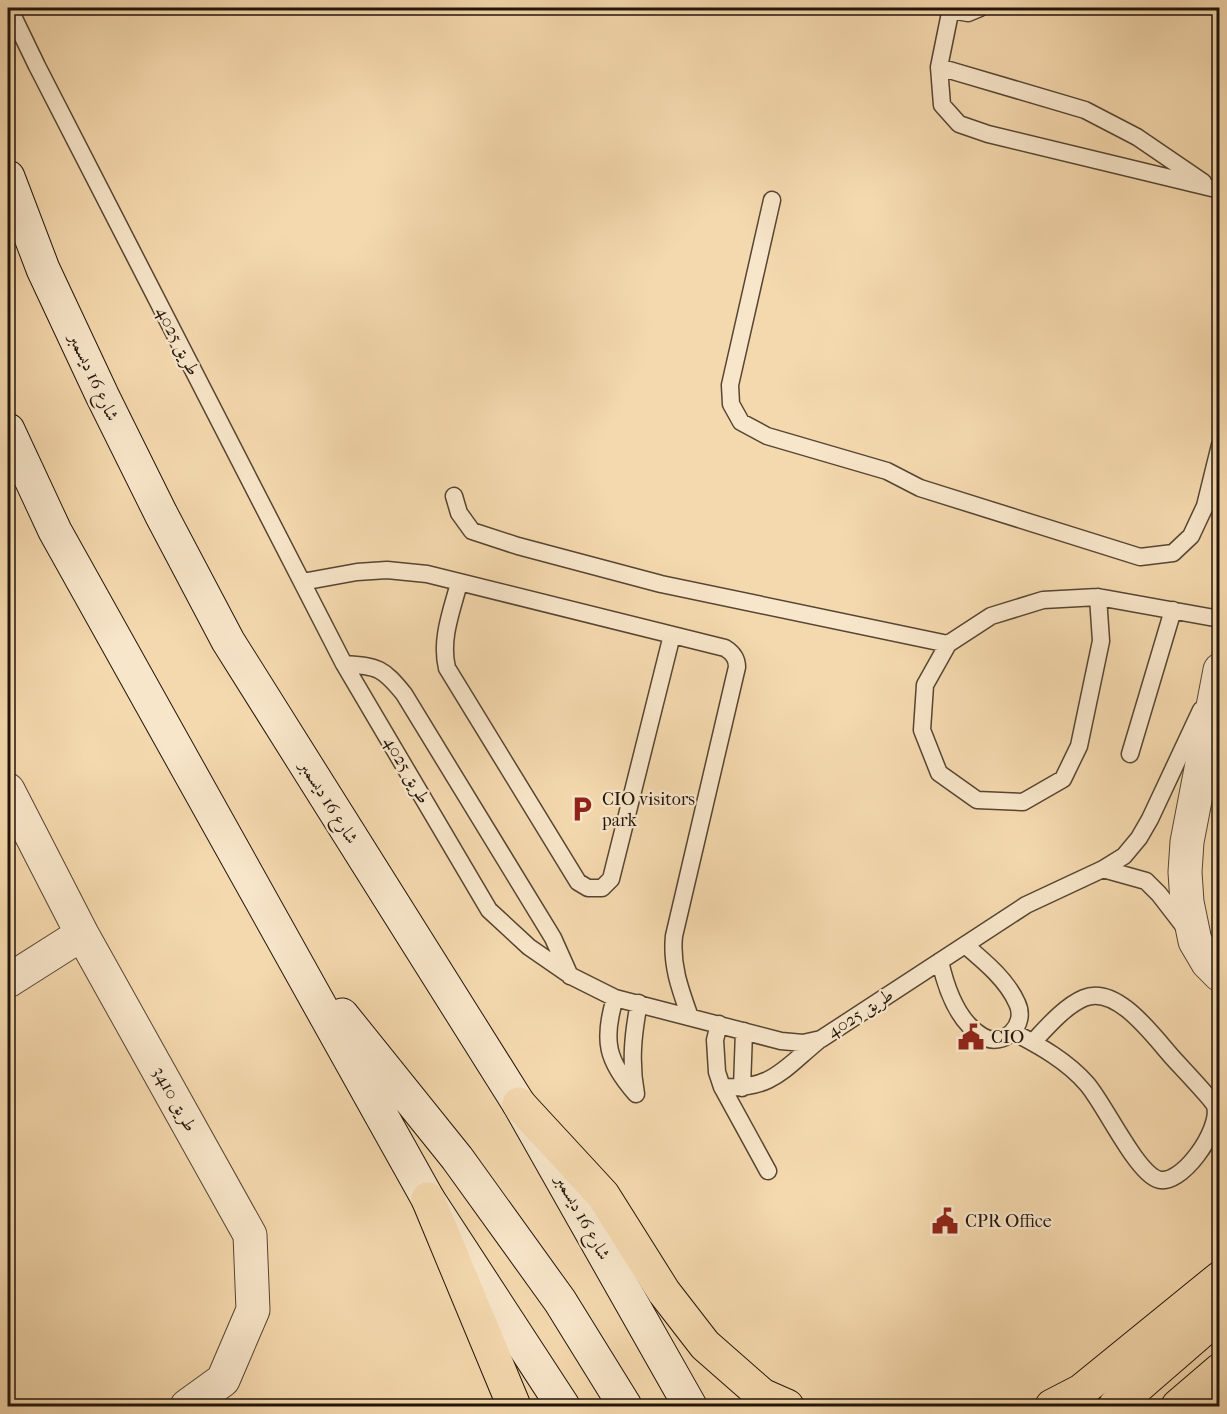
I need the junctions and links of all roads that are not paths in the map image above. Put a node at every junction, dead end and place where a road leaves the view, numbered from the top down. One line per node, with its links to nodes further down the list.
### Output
1 (9, 8): 11 (lane, طريق 4025)
2 (980, 8): 3 (lane)
3 (951, 9): 4 (lane)
4 (939, 67): 6 (lane); 6 (lane)
5 (8, 177): 41 (main road, شارع 16 ديسمبر)
6 (1216, 190)
7 (772, 200): 9 (lane)
8 (8, 430): 24 (main road)
9 (1220, 446)
10 (454, 496): 17 (lane)
11 (302, 582): 12 (lane); 18 (lane, طريق 4025)
12 (459, 583): 16 (lane); 16 (lane)
13 (1098, 597): 14 (lane); 17 (lane); 17 (lane)
14 (1173, 610): 15 (lane); 20 (lane)
15 (1220, 619)
16 (672, 635): 33 (lane)
17 (948, 644)
18 (344, 664): 29 (lane, طريق 4025); 29 (lane)
19 (1220, 670): 22 (lane, طريق 4025); 25 (main road, طريق 4025)
20 (1130, 754)
21 (8, 790): 23 (main road, طريق 3410)
22 (1103, 869): 25 (lane, طريق 4025); 26 (lane, طريق 4025)
23 (82, 934): 30 (main road); 47 (main road, طريق 3410)
24 (283, 941): 43 (main road); 50 (main road)
25 (1195, 941): 28 (main road, طريق 4025)
26 (965, 945): 27 (lane, طريق 4025); 36 (lane)
27 (940, 961): 36 (lane); 37 (lane, طريق 4025)
28 (1220, 975)
29 (571, 976): 31 (lane, طريق 4025)
30 (8, 981)
31 (615, 998): 32 (lane, طريق 4025); 32 (lane)
32 (639, 1003): 33 (lane, طريق 4025)
33 (690, 1017): 34 (lane, طريق 4025)
34 (719, 1024): 35 (lane, طريق 4025); 39 (lane)
35 (744, 1031): 37 (lane, طريق 4025); 40 (lane)
36 (1013, 1032): 38 (lane)
37 (821, 1039): 40 (lane)
38 (1034, 1042): 38 (lane)
39 (723, 1087): 40 (lane); 42 (lane)
40 (742, 1088)
41 (519, 1104): 51 (main road, شارع 16 ديسمبر); 52 (main road)
42 (768, 1171)
43 (428, 1199): 48 (main road); 49 (main road)
44 (1220, 1278): 53 (main road)
45 (1220, 1315): 54 (main road)
46 (1220, 1370): 55 (main road)
47 (186, 1407)
48 (514, 1407)
49 (563, 1407)
50 (625, 1407)
51 (690, 1407)
52 (787, 1407)
53 (1052, 1407)
54 (1115, 1407)
55 (1178, 1407)

